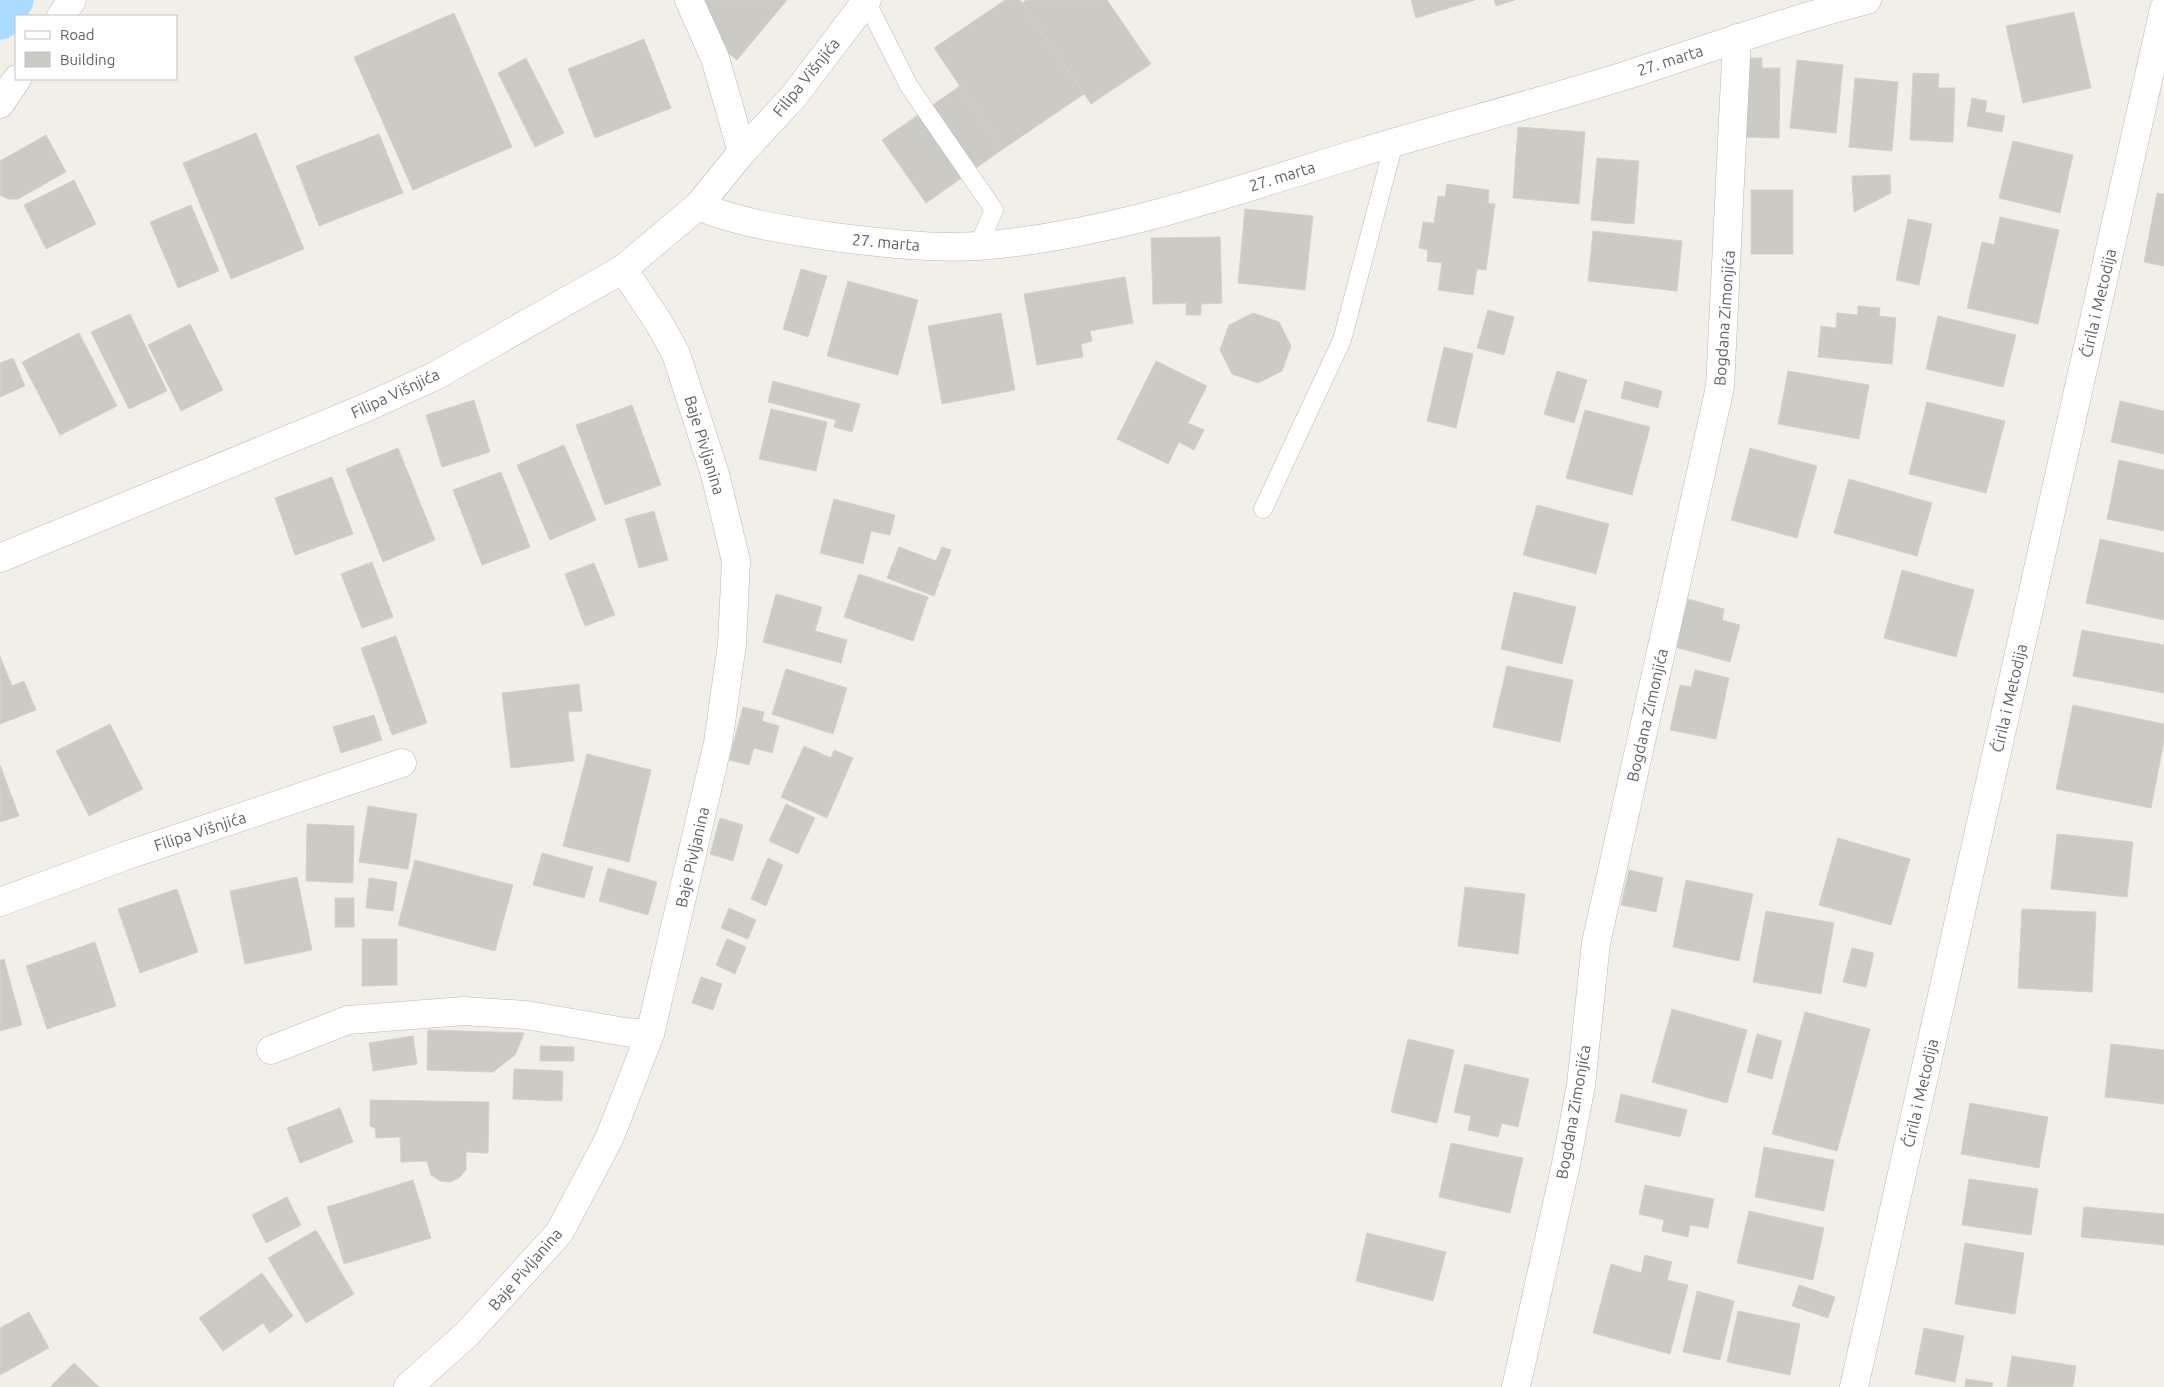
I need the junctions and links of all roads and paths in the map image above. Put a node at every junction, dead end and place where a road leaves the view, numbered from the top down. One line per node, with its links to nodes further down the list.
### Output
1 (72, 0): 6 (street)
2 (688, 0): 11 (street)
3 (866, 1): 11 (street, Filipa Višnjića); 13 (lane)
4 (1857, 1): 7 (street, 27. marta)
5 (2164, 9): 23 (street, Ćirila i Metodija)
6 (62, 15)
7 (1738, 38): 10 (street, 27. marta); 22 (street, Bogdana Zimonjića)
8 (16, 80): 9 (street)
9 (0, 104)
10 (1394, 143): 13 (street, 27. marta); 15 (lane)
11 (742, 152): 12 (street, Filipa Višnjića)
12 (698, 206): 13 (street, 27. marta); 14 (street, Filipa Višnjića)
13 (978, 246)
14 (623, 268): 16 (street, Filipa Višnjića); 19 (street, Baje Pivljanina)
15 (1263, 510)
16 (0, 558)
17 (402, 763): 18 (street, Filipa Višnjića)
18 (0, 902)
19 (650, 1034): 20 (street); 21 (street, Baje Pivljanina)
20 (271, 1050)
21 (408, 1387)
22 (1516, 1387)
23 (1854, 1387)

